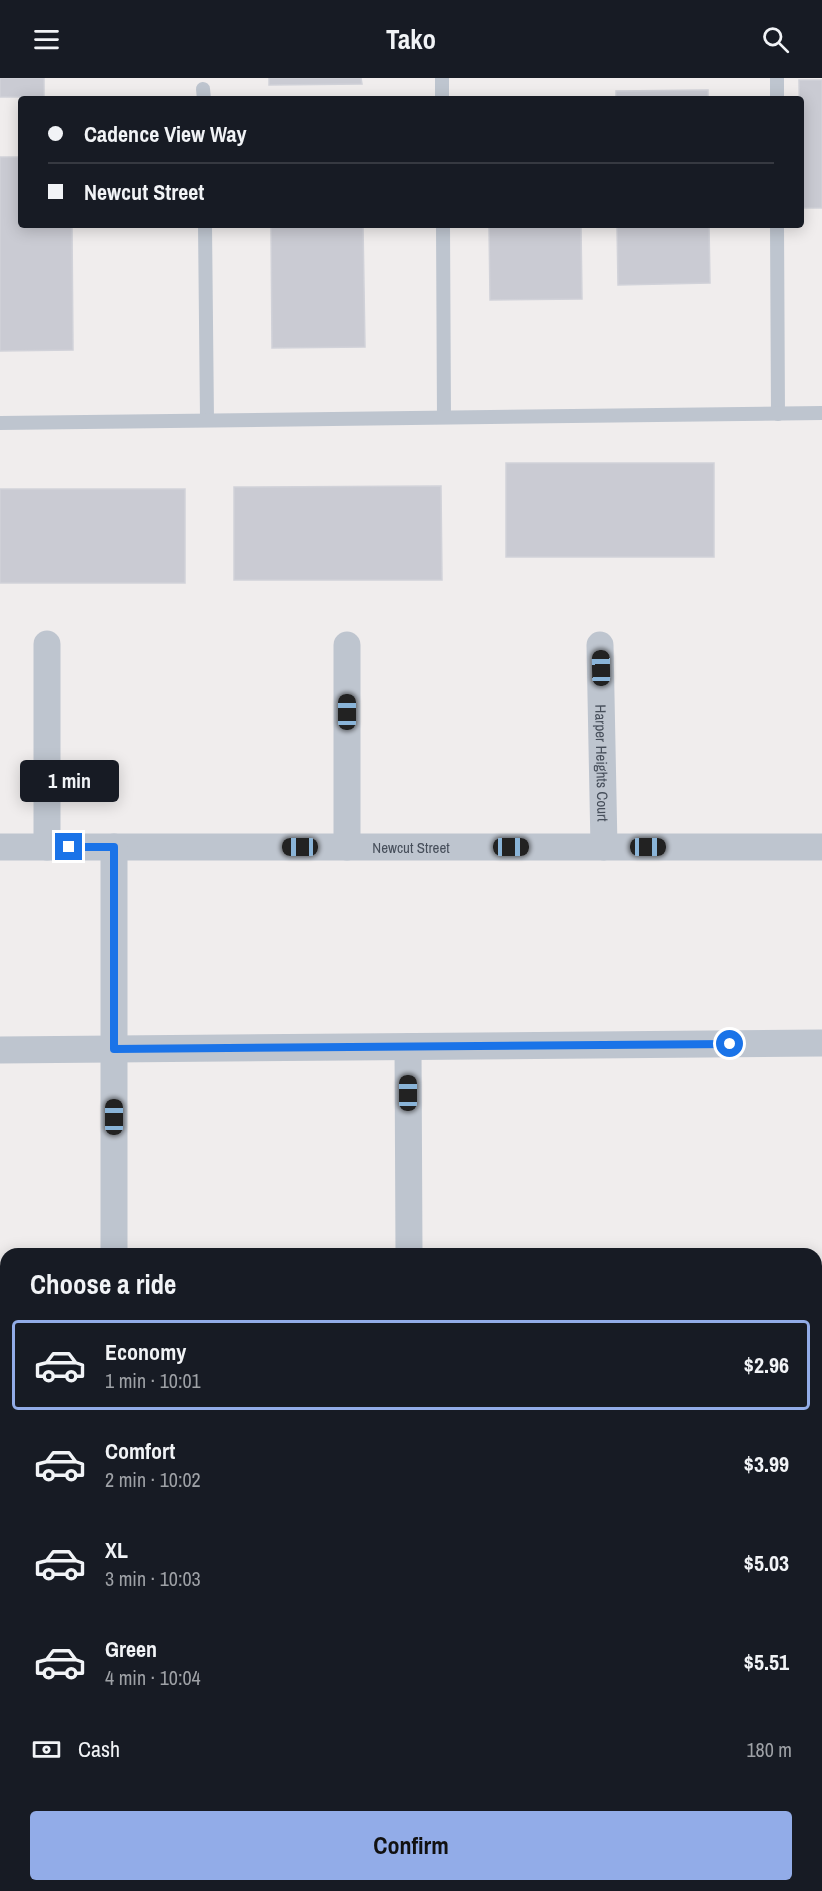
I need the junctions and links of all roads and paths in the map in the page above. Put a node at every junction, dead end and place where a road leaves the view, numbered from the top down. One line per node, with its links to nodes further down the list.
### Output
1 (442, 78): 3 (lane)
2 (777, 78): 4 (lane)
3 (442, 96)
4 (777, 96)
5 (205, 228): 11 (lane)
6 (443, 228): 10 (lane)
7 (777, 228): 9 (lane)
8 (822, 413): 9 (lane)
9 (778, 414): 10 (lane)
10 (444, 417): 11 (lane)
11 (207, 419): 12 (lane)
12 (0, 423)
13 (47, 644): 17 (street)
14 (347, 645): 19 (street)
15 (600, 645): 20 (street, Harper Heights Court)
16 (0, 847): 17 (street, Newcut Street)
17 (47, 847): 18 (street, Newcut Street)
18 (114, 847): 19 (street, Newcut Street); 24 (street)
19 (347, 847): 20 (street, Newcut Street)
20 (604, 847): 21 (street, Newcut Street)
21 (822, 847)
22 (822, 1043): 23 (street)
23 (408, 1047): 24 (street); 27 (street)
24 (114, 1049): 25 (street); 26 (street)
25 (0, 1050)
26 (114, 1248)
27 (409, 1248)

